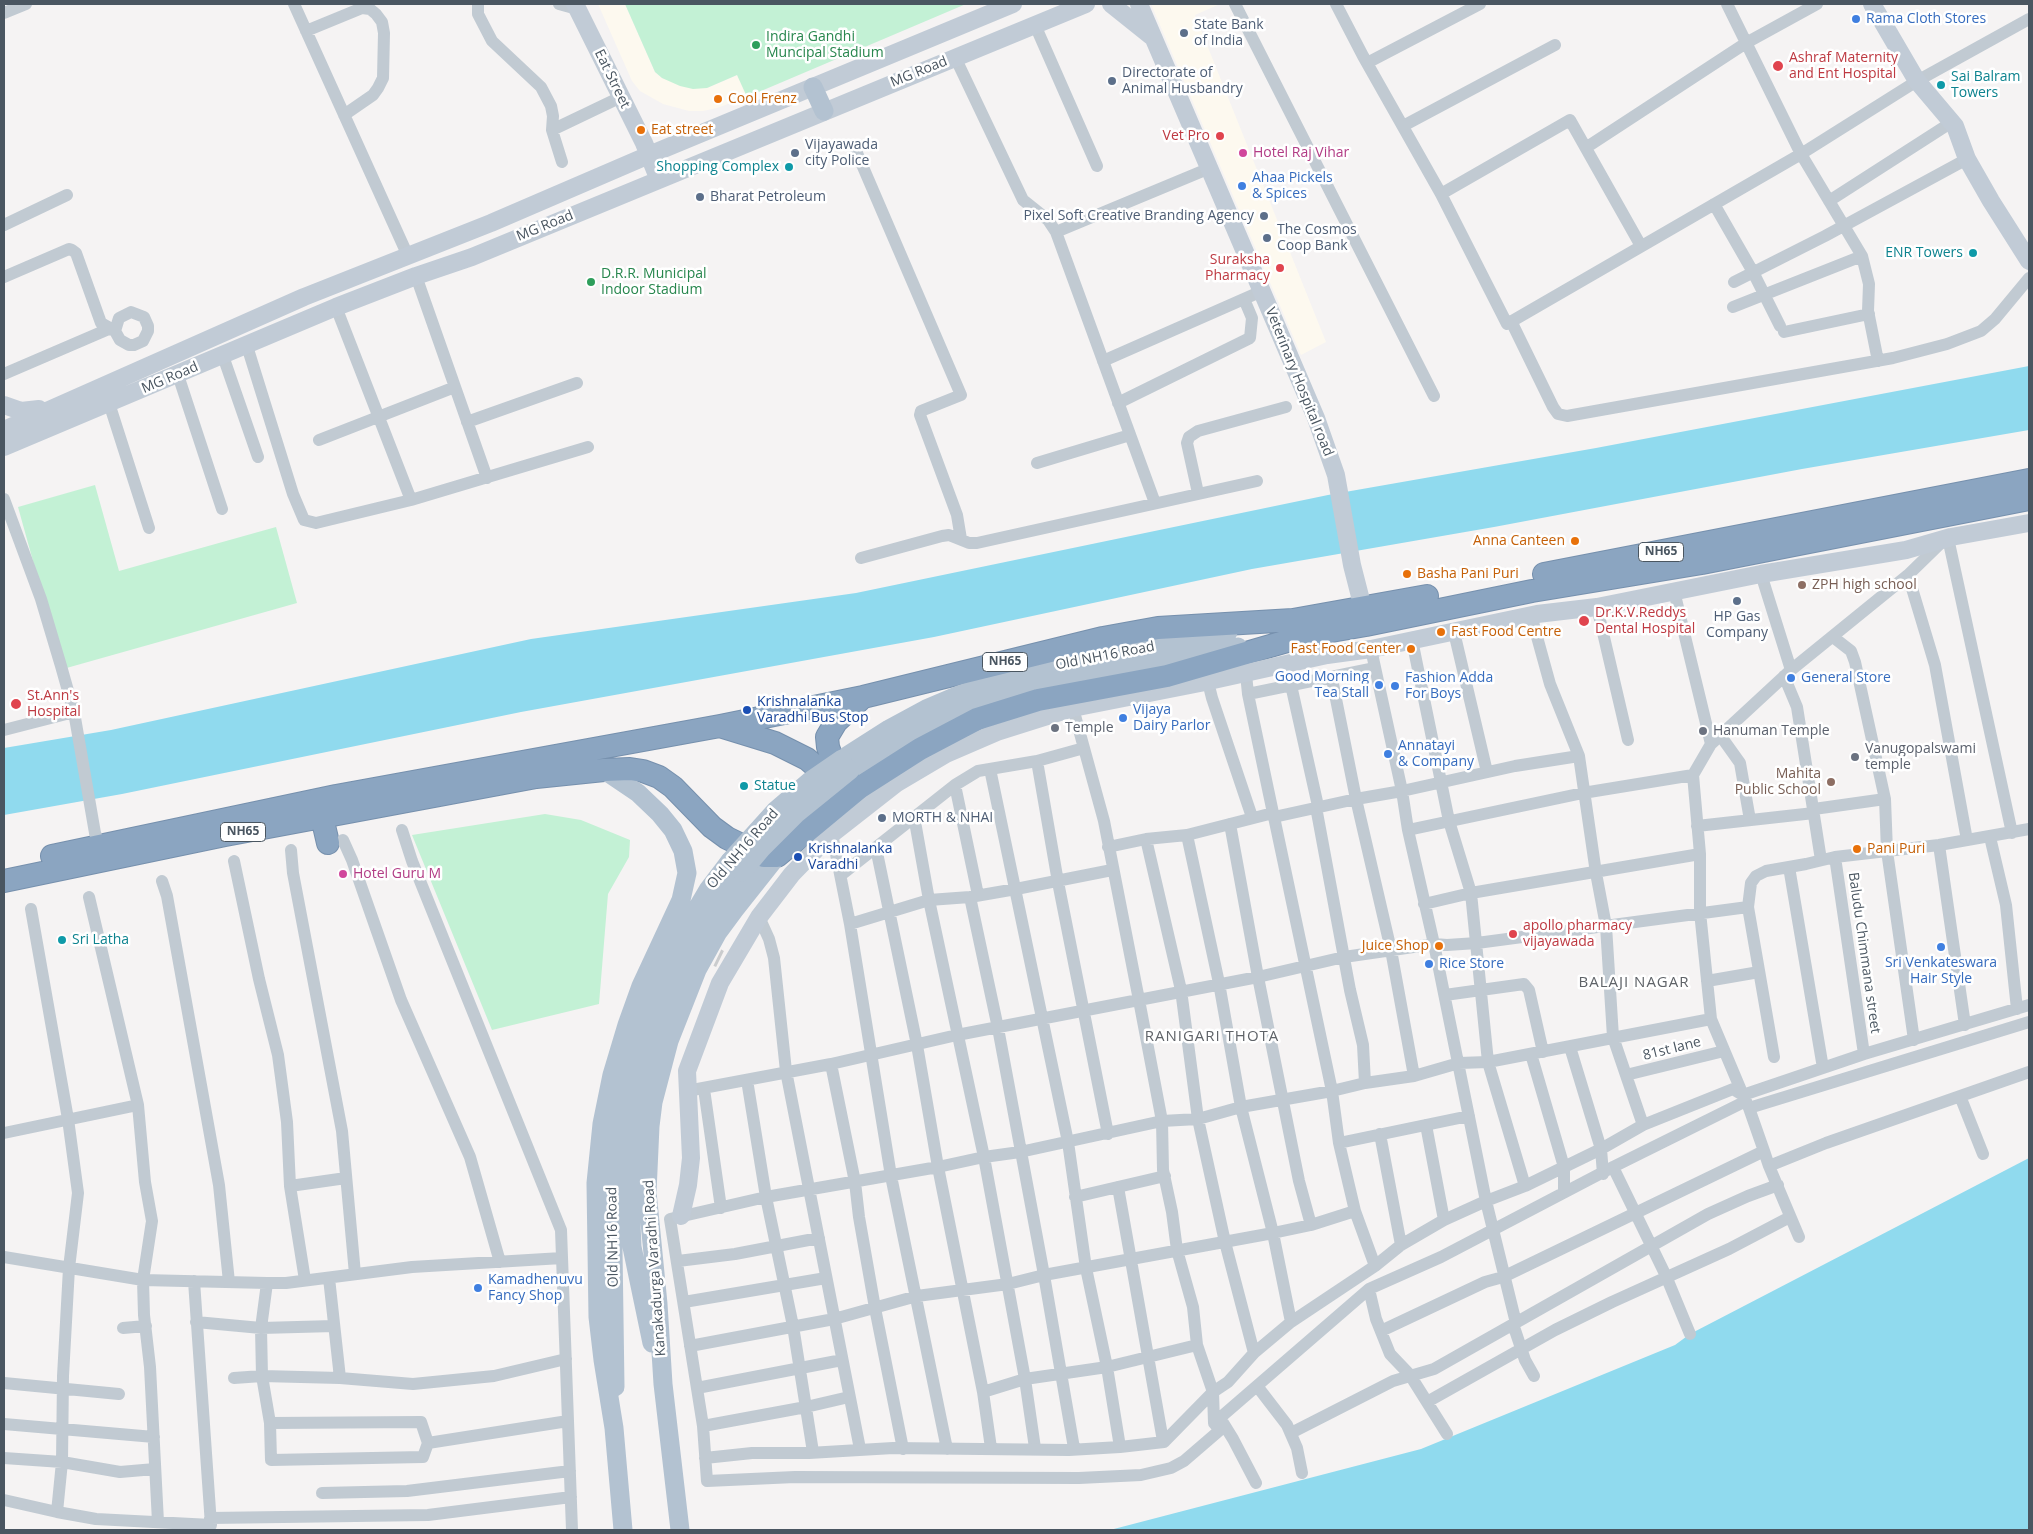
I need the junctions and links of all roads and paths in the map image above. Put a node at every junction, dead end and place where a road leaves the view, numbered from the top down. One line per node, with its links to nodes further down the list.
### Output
1 (26, 4): 16 (street)
2 (294, 4): 19 (street)
3 (478, 4): 32 (street)
4 (559, 4): 15 (street)
5 (1013, 4): 26 (street, MG Road)
6 (1086, 4): 18 (street, MG Road)
7 (1112, 4): 20 (street)
8 (1139, 4): 20 (street, Veterinary Hospital road)
9 (1235, 4): 73 (street)
10 (1336, 4): 24 (street)
11 (1480, 4): 24 (street)
12 (1727, 4): 21 (street)
13 (1817, 4): 21 (street)
14 (1872, 4): 25 (street)
15 (576, 6): 27 (street, Eat Street)
16 (4, 13)
17 (2029, 19): 25 (street)
18 (1035, 25): 23 (street, MG Road); 39 (street)
19 (306, 31): 29 (street); 29 (street)
20 (1155, 40): 40 (street, Veterinary Hospital road)
21 (1746, 43): 34 (street); 35 (street)
22 (1555, 45): 31 (street)
23 (955, 57): 28 (street, MG Road); 48 (street)
24 (1367, 64): 31 (street)
25 (1917, 81): 30 (street); 35 (street)
26 (814, 87): 28 (main road); 36 (street, MG Road)
27 (621, 97): 32 (street); 36 (street, Eat Street)
28 (824, 111): 41 (street, MG Road)
29 (344, 115): 50 (street)
30 (1952, 122): 37 (street); 44 (street)
31 (1404, 126): 42 (street)
32 (552, 130): 38 (street)
33 (854, 146): 98 (street)
34 (1587, 147): 42 (street); 49 (street)
35 (1801, 154): 44 (street); 45 (street)
36 (649, 155): 41 (street, Eat Street); 50 (street, MG Road)
37 (1967, 159): 47 (street); 52 (street)
38 (562, 162)
39 (1097, 166)
40 (1210, 168): 48 (street); 58 (street, Veterinary Hospital road)
41 (659, 180): 54 (street, MG Road)
42 (1441, 194): 64 (street)
43 (67, 195): 46 (street)
44 (1829, 201): 47 (street)
45 (1714, 204): 49 (street); 53 (street)
46 (4, 225)
47 (1845, 225): 51 (street); 53 (street)
48 (1056, 232): 67 (street)
49 (1641, 246): 64 (street)
50 (408, 256): 78 (street, MG Road)
51 (1862, 256): 59 (street); 63 (street)
52 (2029, 261)
53 (1753, 272): 57 (street); 59 (street)
54 (416, 276): 61 (street, MG Road); 72 (street)
55 (4, 277): 69 (street)
56 (2029, 278): 68 (street)
57 (1734, 282)
58 (1262, 291): 60 (street); 105 (street, Veterinary Hospital road)
59 (1763, 295): 62 (street); 63 (street)
60 (1244, 299): 67 (street); 75 (street)
61 (336, 307): 65 (street, MG Road); 79 (street)
62 (1733, 307)
63 (1869, 314): 68 (street)
64 (1511, 321): 68 (street)
65 (247, 346): 66 (street, MG Road); 93 (street)
66 (223, 356): 70 (street, MG Road); 85 (street)
67 (1103, 361): 75 (street)
68 (1878, 361)
69 (4, 374)
70 (178, 375): 74 (street, MG Road); 95 (street)
71 (577, 383): 80 (street)
72 (455, 387): 79 (street); 80 (street)
73 (1434, 396)
74 (110, 403): 81 (street, MG Road); 97 (street)
75 (1118, 403): 82 (street)
76 (4, 404): 78 (street)
77 (1286, 407): 90 (street)
78 (51, 408): 81 (street, MG Road)
79 (380, 415): 83 (street); 93 (street)
80 (467, 422): 87 (street)
81 (5, 435)
82 (1130, 435): 86 (street); 94 (street)
83 (319, 440)
84 (588, 447): 87 (street)
85 (258, 457)
86 (1037, 463)
87 (487, 478): 93 (street)
88 (2029, 480): 105 (highway, NH65)
89 (1257, 481): 90 (street)
90 (1198, 493): 94 (street)
91 (4, 499): 121 (street)
92 (2029, 499): 105 (highway, NH65)
93 (411, 500)
94 (1155, 503): 98 (street)
95 (222, 509)
96 (2029, 523): 99 (street)
97 (149, 528)
98 (961, 539): 100 (street)
99 (1946, 539): 101 (street); 102 (street); 156 (street)
100 (862, 558)
101 (1762, 574): 103 (street); 113 (street)
102 (1908, 575): 109 (street); 161 (street)
103 (1674, 591): 104 (street); 124 (street)
104 (1597, 607): 106 (street); 125 (street)
105 (1364, 616): 107 (highway, NH65); 111 (street, Veterinary Hospital road)
106 (1531, 616): 108 (street); 128 (street)
107 (1301, 628): 119 (highway, NH65); 134 (highway, NH65); 134 (main road, Old NH16 Road)
108 (1454, 632): 110 (street); 133 (street)
109 (1833, 637): 113 (street); 140 (street)
110 (1412, 640): 111 (street); 136 (street)
111 (1371, 650): 112 (street); 114 (street)
112 (1375, 668): 115 (street); 138 (street)
113 (1787, 673): 124 (street); 143 (street)
114 (1246, 674): 116 (street); 118 (street)
115 (1332, 679): 117 (street); 141 (street)
116 (1208, 682): 120 (street); 147 (street)
117 (1291, 685): 118 (street); 142 (street)
118 (1248, 694): 144 (street)
119 (863, 698): 122 (highway, NH65); 134 (highway)
120 (1073, 708): 127 (street); 150 (street)
121 (75, 716): 123 (street); 159 (street)
122 (720, 726): 126 (highway, NH65); 150 (highway)
123 (4, 730)
124 (1715, 739): 135 (street); 148 (street)
125 (1628, 740)
126 (630, 743): 130 (highway); 159 (highway, NH65)
127 (1084, 748): 129 (street); 164 (street)
128 (1579, 756): 133 (street); 139 (street)
129 (1037, 761): 131 (street); 180 (street)
130 (630, 769): 132 (highway, NH65); 169 (highway, NH65)
131 (990, 769): 137 (street); 181 (street)
132 (604, 770): 146 (highway, NH65); 364 (main road)
133 (1487, 772): 136 (street)
134 (850, 773): 150 (highway, NH65); 173 (main road, Old NH16 Road, bridge)
135 (1693, 775): 139 (street); 152 (street)
136 (1441, 782): 138 (street); 149 (street)
137 (955, 785): 145 (street); 183 (street)
138 (1402, 791): 141 (street); 155 (street)
139 (1584, 793): 149 (street); 177 (street)
140 (1885, 798): 143 (street); 167 (street)
141 (1356, 799): 142 (street); 196 (street)
142 (1317, 807): 144 (street); 197 (street)
143 (1814, 811): 148 (street); 171 (street)
144 (1274, 815): 147 (street); 198 (street)
145 (914, 816): 165 (street); 185 (street)
146 (322, 817): 162 (highway); 176 (highway, NH65)
147 (1252, 818): 151 (street)
148 (1750, 820): 152 (street)
149 (1449, 821): 155 (street); 182 (street)
150 (829, 824): 169 (highway, NH65); 178 (street); 191 (street)
151 (1230, 824): 157 (street); 200 (street)
152 (1697, 826): 168 (street)
153 (2029, 829): 156 (street)
154 (402, 830): 292 (street)
155 (1408, 830): 186 (street)
156 (2012, 833): 158 (street)
157 (1187, 835): 160 (street); 202 (street)
158 (1990, 837): 161 (street); 208 (street)
159 (97, 839): 176 (highway, NH65)
160 (1146, 839): 164 (street); 204 (street)
161 (1967, 840): 163 (street)
162 (336, 842): 295 (street)
163 (1939, 845): 167 (street); 213 (street)
164 (1108, 846): 175 (street)
165 (876, 848): 178 (street); 189 (street)
166 (291, 850): 264 (street)
167 (1887, 851): 170 (street); 217 (street)
168 (1700, 854): 177 (street); 190 (street)
169 (778, 856): 347 (main road, Kanakadurga Varadhi Road)
170 (1835, 857): 171 (street); 222 (street, Baludu Chimmana street)
171 (1821, 860): 174 (street)
172 (234, 861): 266 (street)
173 (736, 866): 347 (main road, Old NH16 Road); 364 (main road, Old NH16 Road)
174 (1790, 867): 187 (street); 228 (street)
175 (1112, 870): 180 (street); 206 (street)
176 (10, 872)
177 (1596, 873): 182 (street); 193 (street)
178 (841, 875): 192 (street)
179 (162, 881): 308 (street)
180 (1058, 882): 181 (street); 209 (street)
181 (1016, 889): 183 (street); 210 (street)
182 (1471, 893): 186 (street); 194 (street)
183 (974, 896): 185 (street); 214 (street)
184 (89, 897): 240 (street)
185 (929, 900): 189 (street); 215 (street)
186 (1424, 904): 195 (street)
187 (1748, 907): 190 (street); 199 (street)
188 (32, 909): 243 (street)
189 (889, 912): 192 (street); 218 (street)
190 (1700, 912): 193 (street); 201 (street)
191 (759, 917): 229 (street); 235 (street)
192 (850, 924): 223 (street)
193 (1606, 926): 194 (street); 216 (street)
194 (1476, 943): 195 (street); 203 (street)
195 (1434, 944): 196 (street); 205 (street)
196 (1391, 950): 197 (street); 232 (street)
197 (1344, 958): 198 (street); 234 (street)
198 (1307, 965): 200 (street); 236 (street)
199 (1759, 972): 201 (street); 224 (street)
200 (1258, 977): 202 (street); 238 (street)
201 (1707, 981): 211 (street)
202 (1219, 983): 204 (street); 241 (street)
203 (1481, 989): 205 (street); 221 (street); 225 (street)
204 (1181, 990): 206 (street); 244 (street)
205 (1445, 995): 226 (street)
206 (1140, 1000): 209 (street); 245 (street)
207 (2029, 1005): 208 (street)
208 (2017, 1009): 213 (street)
209 (1082, 1010): 210 (street); 249 (street)
210 (1042, 1019): 214 (street); 251 (street)
211 (1711, 1019): 216 (street); 220 (street)
212 (2029, 1022): 239 (street)
213 (1965, 1025): 217 (street)
214 (998, 1028): 215 (street); 255 (street)
215 (957, 1035): 218 (street); 257 (street)
216 (1613, 1037): 219 (street); 231 (street)
217 (1914, 1040): 222 (street)
218 (917, 1045): 223 (street); 259 (street)
219 (1570, 1047): 221 (street); 253 (street)
220 (1724, 1051): 231 (street, 81st lane); 239 (street)
221 (1537, 1053): 225 (street); 260 (street)
222 (1864, 1054): 228 (street)
223 (872, 1056): 227 (street); 262 (street)
224 (1774, 1056)
225 (1488, 1062): 226 (street); 267 (street)
226 (1459, 1063): 232 (street); 242 (street)
227 (831, 1064): 229 (street); 265 (street)
228 (1823, 1068): 239 (street)
229 (786, 1071): 233 (street); 270 (street)
230 (2029, 1072): 237 (street)
231 (1626, 1075): 247 (street)
232 (1414, 1076): 234 (street)
233 (747, 1080): 235 (street); 272 (street)
234 (1365, 1083): 236 (street)
235 (695, 1090): 275 (street); 278 (street)
236 (1332, 1091): 238 (street); 252 (street)
237 (1960, 1096): 256 (street); 258 (street)
238 (1283, 1100): 241 (street); 281 (street)
239 (1746, 1102): 247 (street); 254 (street); 261 (street)
240 (138, 1104): 243 (street); 305 (street)
241 (1241, 1107): 244 (street); 283 (street)
242 (1469, 1116): 246 (street); 274 (street)
243 (68, 1119): 248 (street); 297 (street)
244 (1198, 1119): 245 (street); 286 (street)
245 (1162, 1121): 249 (street); 263 (street)
246 (1426, 1125): 250 (street); 280 (street)
247 (1642, 1125): 253 (street)
248 (4, 1133)
249 (1108, 1134): 251 (street)
250 (1380, 1134): 252 (street); 287 (street)
251 (1068, 1142): 255 (street); 273 (street)
252 (1339, 1143): 276 (street)
253 (1602, 1149): 260 (street); 261 (street)
254 (1764, 1151): 258 (street); 277 (street)
255 (1020, 1152): 257 (street); 300 (street)
256 (1983, 1154)
257 (984, 1157): 259 (street); 310 (street)
258 (1769, 1166): 268 (street)
259 (938, 1167): 262 (street); 313 (street)
260 (1564, 1167): 267 (street); 271 (street)
261 (1608, 1170): 271 (street); 277 (street)
262 (891, 1176): 265 (street); 314 (street)
263 (1165, 1176): 269 (street); 290 (street)
264 (346, 1178): 266 (street); 299 (street)
265 (855, 1182): 270 (street); 316 (street)
266 (290, 1186): 306 (street)
267 (1526, 1186): 274 (street)
268 (1778, 1186): 279 (street); 289 (street)
269 (1118, 1187): 273 (street); 293 (street)
270 (809, 1190): 272 (street); 285 (street)
271 (1564, 1192): 282 (street)
272 (766, 1197): 275 (street); 288 (street)
273 (1076, 1197): 298 (street)
274 (1486, 1201): 280 (street); 282 (street)
275 (721, 1208): 278 (street)
276 (1355, 1211): 281 (street); 296 (street)
277 (1636, 1212): 289 (street); 302 (street)
278 (681, 1216): 294 (street)
279 (1790, 1217): 284 (street); 301 (street)
280 (1444, 1220): 287 (street)
281 (1311, 1225): 283 (street)
282 (1494, 1229): 302 (street); 312 (street)
283 (1273, 1233): 286 (street); 319 (street)
284 (1799, 1237)
285 (819, 1238): 288 (street); 304 (street)
286 (1224, 1242): 290 (street); 331 (street)
287 (1401, 1245): 296 (street)
288 (777, 1246): 294 (street); 311 (street)
289 (1651, 1246): 301 (street); 320 (street)
290 (1177, 1250): 293 (street); 328 (street)
291 (4, 1257): 297 (street)
292 (562, 1258): 295 (street); 333 (street)
293 (1130, 1259): 298 (street); 332 (street)
294 (678, 1261): 315 (street)
295 (500, 1262): 299 (street)
296 (1374, 1266): 312 (street); 319 (street)
297 (69, 1268): 305 (street); 350 (street)
298 (1086, 1268): 300 (street); 335 (street)
299 (355, 1274): 303 (street)
300 (1044, 1275): 310 (street); 337 (street)
301 (1666, 1276): 327 (street); 330 (street)
302 (1503, 1277): 320 (street); 326 (street)
303 (329, 1278): 306 (street); 322 (street)
304 (826, 1278): 311 (street); 317 (street)
305 (143, 1280): 307 (street); 321 (street)
306 (306, 1280): 309 (street)
307 (194, 1281): 308 (street); 318 (street)
308 (229, 1282): 309 (street)
309 (266, 1283): 325 (street)
310 (1008, 1284): 313 (street); 343 (street)
311 (784, 1285): 315 (street); 323 (street)
312 (1375, 1287): 326 (street); 348 (street)
313 (961, 1289): 314 (street); 351 (street)
314 (917, 1296): 316 (street); 377 (street)
315 (684, 1302): 329 (street)
316 (875, 1308): 317 (street); 376 (street)
317 (834, 1319): 323 (street); 334 (street)
318 (196, 1322): 325 (street); 390 (street)
319 (1291, 1322): 331 (street)
320 (1515, 1323): 330 (street); 338 (street)
321 (146, 1326): 324 (street); 368 (street)
322 (334, 1326): 325 (street); 342 (street)
323 (793, 1326): 329 (street); 336 (street)
324 (123, 1328)
325 (261, 1328): 339 (street)
326 (1381, 1331): 338 (street)
327 (1690, 1334)
328 (1197, 1345): 332 (street); 352 (street)
329 (690, 1346): 349 (street)
330 (1521, 1350): 340 (street); 354 (street)
331 (1254, 1353): 345 (street)
332 (1148, 1358): 335 (street); 369 (street)
333 (566, 1359): 342 (street); 359 (street)
334 (842, 1360): 336 (street); 355 (street)
335 (1107, 1367): 337 (street); 371 (street)
336 (801, 1368): 349 (street); 357 (street)
337 (1061, 1373): 343 (street); 374 (street)
338 (1410, 1375): 356 (street); 366 (street)
339 (262, 1376): 341 (street); 342 (street); 361 (street)
340 (1534, 1376)
341 (234, 1378)
342 (340, 1378)
343 (1025, 1379): 351 (street); 373 (street)
344 (1438, 1381): 354 (street)
345 (1228, 1382): 352 (street); 358 (street)
346 (4, 1383): 350 (street)
347 (663, 1384): 396 (main road)
348 (1257, 1386): 358 (street); 366 (street)
349 (697, 1388): 363 (street)
350 (63, 1390): 353 (street); 365 (street)
351 (983, 1392): 372 (street)
352 (1213, 1392): 360 (street); 369 (street)
353 (119, 1394)
354 (1442, 1394): 356 (street)
355 (849, 1397): 357 (street); 375 (street)
356 (1427, 1402): 367 (street)
357 (806, 1407): 363 (street); 378 (street)
358 (1233, 1407): 360 (street)
359 (568, 1421): 370 (street); 383 (street)
360 (1217, 1421): 380 (street); 385 (street)
361 (270, 1423): 370 (street); 370 (street)
362 (4, 1424): 365 (street)
363 (702, 1426): 380 (street)
364 (614, 1428): 395 (main road)
365 (62, 1429): 368 (street); 381 (street)
366 (1291, 1434): 384 (street)
367 (1447, 1434)
368 (154, 1438): 382 (street)
369 (1163, 1441): 371 (street)
370 (428, 1443)
371 (1120, 1447): 374 (street)
372 (991, 1448): 373 (street); 377 (street)
373 (1035, 1448): 374 (street)
374 (1074, 1448)
375 (860, 1449): 376 (street); 378 (street)
376 (903, 1449): 377 (street)
377 (947, 1449)
378 (813, 1452): 380 (street)
379 (4, 1458): 381 (street)
380 (705, 1458)
381 (62, 1462): 382 (street); 389 (street)
382 (155, 1469): 391 (street)
383 (570, 1471): 386 (street); 387 (street)
384 (1302, 1473)
385 (1256, 1484)
386 (322, 1493)
387 (571, 1496): 393 (street); 394 (street)
388 (4, 1500): 389 (street)
389 (57, 1512): 391 (street)
390 (210, 1518): 391 (street); 392 (street)
391 (158, 1522)
392 (282, 1524): 393 (street)
393 (318, 1524)
394 (572, 1530)
395 (623, 1530)
396 (680, 1530)

